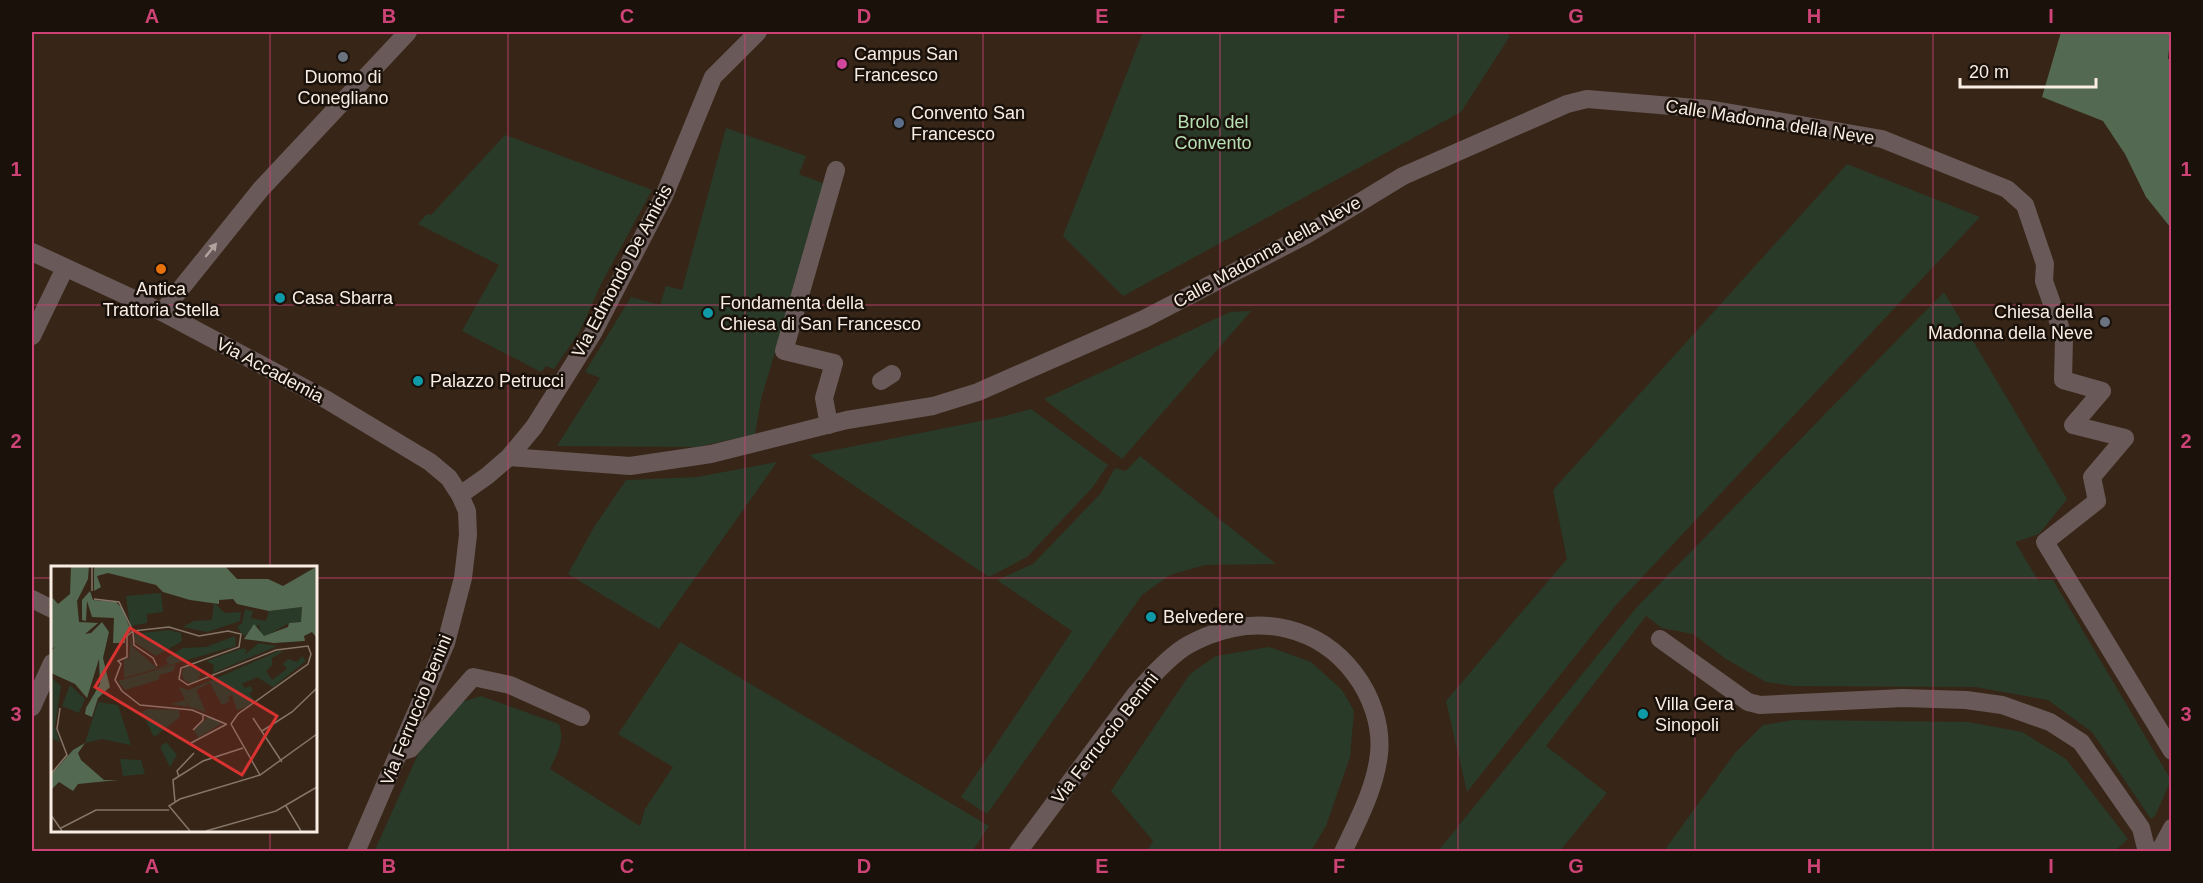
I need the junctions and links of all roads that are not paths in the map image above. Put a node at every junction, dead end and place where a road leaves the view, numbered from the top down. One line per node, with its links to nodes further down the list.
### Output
1 (408, 32): 6 (street, one-way to 1)
2 (758, 32): 9 (street, Via Edmondo De Amicis)
3 (836, 170): 8 (street)
4 (32, 252): 5 (street, Via Accademia)
5 (65, 268): 6 (street, Via Accademia); 7 (street)
6 (162, 312): 10 (street, Via Accademia)
7 (32, 336)
8 (829, 425): 9 (street, Calle Madonna della Neve); 17 (street, Calle Madonna della Neve)
9 (509, 457): 10 (street, Via Edmondo De Amicis)
10 (460, 495): 18 (street, Via Ferruccio Benini)
11 (32, 599): 12 (street)
12 (51, 608)
13 (1660, 639): 23 (street)
14 (51, 665): 15 (street)
15 (32, 707)
16 (581, 717): 18 (street)
17 (2172, 751)
18 (400, 752): 20 (street, Via Ferruccio Benini)
19 (2172, 828): 24 (street)
20 (356, 852)
21 (1018, 852): 22 (street, Via Ferruccio Benini)
22 (1343, 852)
23 (2147, 852)
24 (2159, 852)

